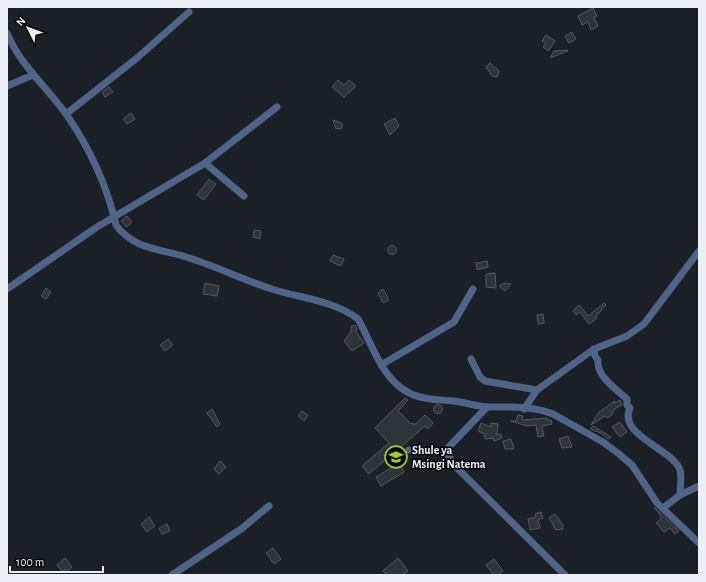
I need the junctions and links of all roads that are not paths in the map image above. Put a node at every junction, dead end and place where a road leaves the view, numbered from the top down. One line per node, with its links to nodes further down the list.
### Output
1 (189, 12): 6 (street)
2 (7, 32): 3 (street)
3 (33, 75): 4 (street); 6 (street)
4 (7, 86)
5 (277, 107): 7 (street)
6 (66, 114): 9 (street)
7 (205, 163): 8 (street); 9 (street)
8 (244, 196)
9 (114, 217): 11 (street); 15 (street)
10 (699, 251): 13 (street)
11 (7, 289)
12 (473, 289): 15 (street)
13 (594, 348): 16 (street); 22 (street)
14 (471, 360): 16 (street)
15 (381, 365): 17 (street)
16 (537, 390): 18 (street)
17 (487, 407): 18 (street); 20 (street)
18 (524, 409): 24 (street)
19 (409, 450): 20 (street)
20 (445, 451): 27 (street)
21 (699, 486): 22 (street)
22 (680, 495): 24 (street)
23 (269, 506): 26 (street)
24 (663, 508): 25 (street)
25 (699, 543)
26 (172, 575)
27 (565, 575)

